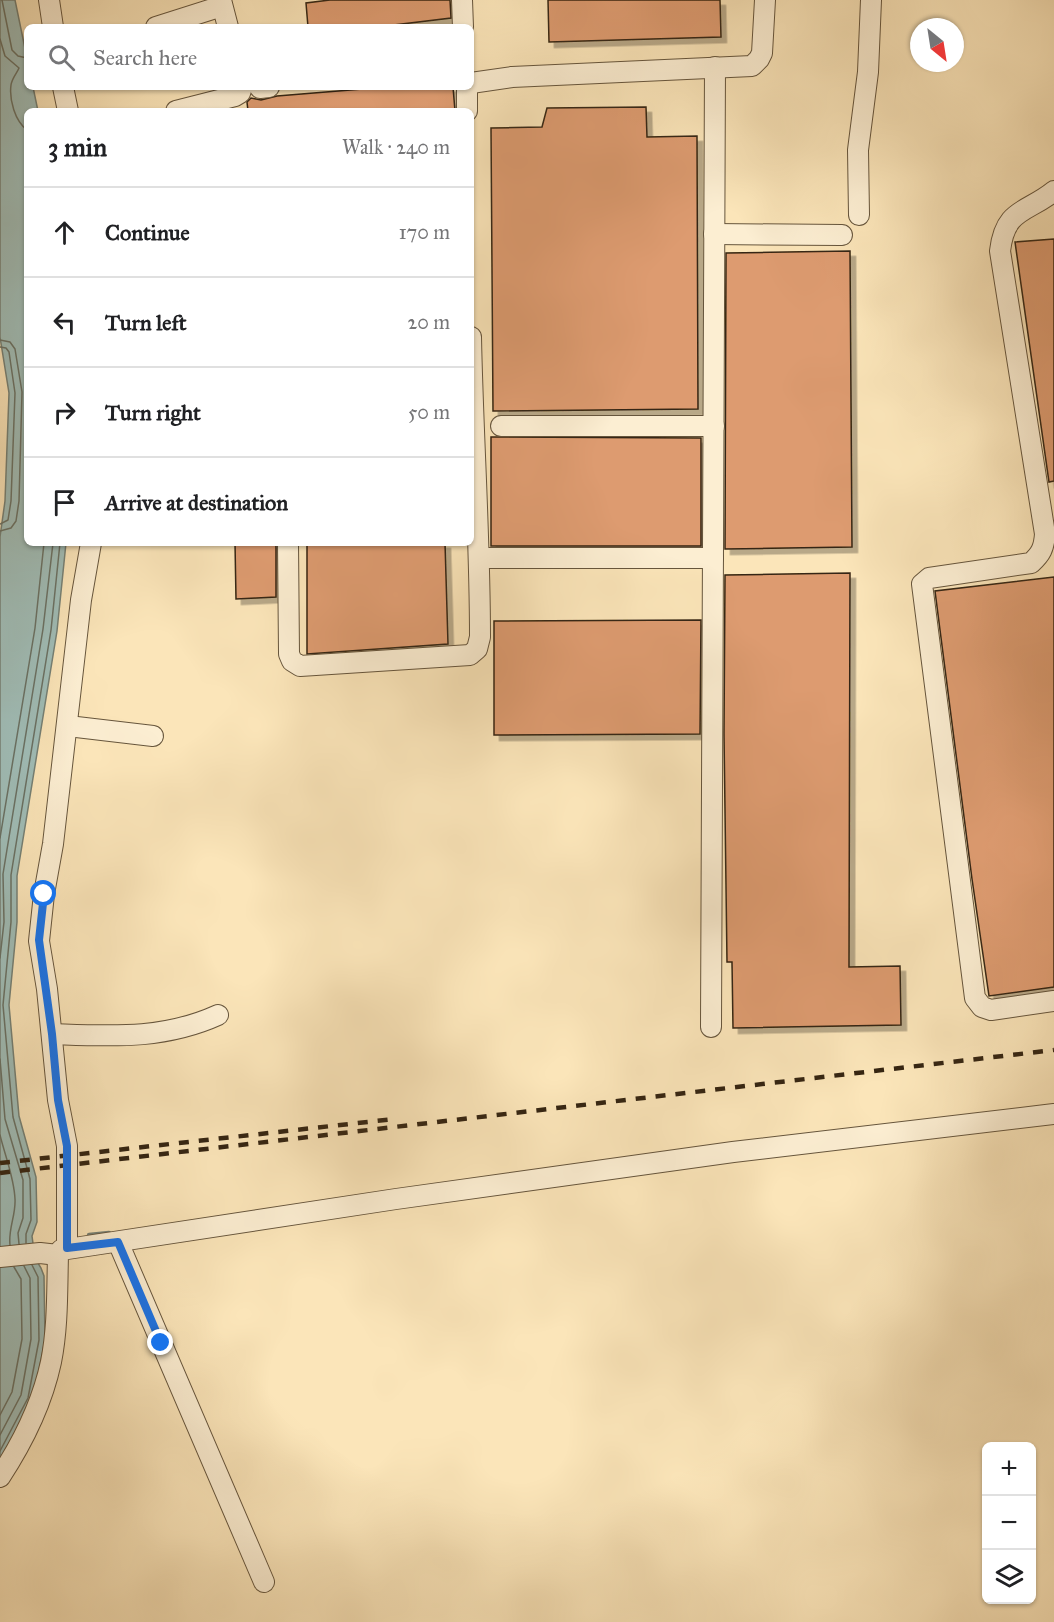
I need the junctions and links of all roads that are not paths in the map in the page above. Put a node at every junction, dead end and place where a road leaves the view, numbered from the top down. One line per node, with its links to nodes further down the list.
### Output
1 (49, 0): 6 (street)
2 (462, 0): 9 (street)
3 (765, 0): 10 (street)
4 (871, 0): 19 (street)
5 (222, 3): 7 (street); 8 (street)
6 (53, 24)
7 (164, 24)
8 (227, 24)
9 (463, 24)
10 (715, 67): 11 (street); 20 (street)
11 (474, 82)
12 (64, 90): 15 (street)
13 (248, 90): 16 (street)
14 (467, 90): 17 (street)
15 (67, 108)
16 (188, 108)
17 (467, 108)
18 (1054, 191): 31 (street)
19 (859, 215)
20 (714, 234): 21 (street); 23 (street)
21 (842, 236)
22 (501, 426): 23 (street)
23 (714, 426): 28 (street)
24 (474, 449): 27 (street)
25 (90, 546): 29 (street)
26 (288, 546): 27 (street)
27 (480, 558): 28 (street)
28 (713, 558): 33 (street)
29 (68, 726): 30 (street); 34 (street)
30 (153, 736)
31 (1054, 1001)
32 (218, 1016): 34 (street)
33 (711, 1027)
34 (52, 1034): 37 (street)
35 (1054, 1114): 36 (street)
36 (118, 1242): 37 (street); 40 (street)
37 (55, 1252): 38 (street); 39 (street)
38 (0, 1257)
39 (0, 1477)
40 (264, 1582)

